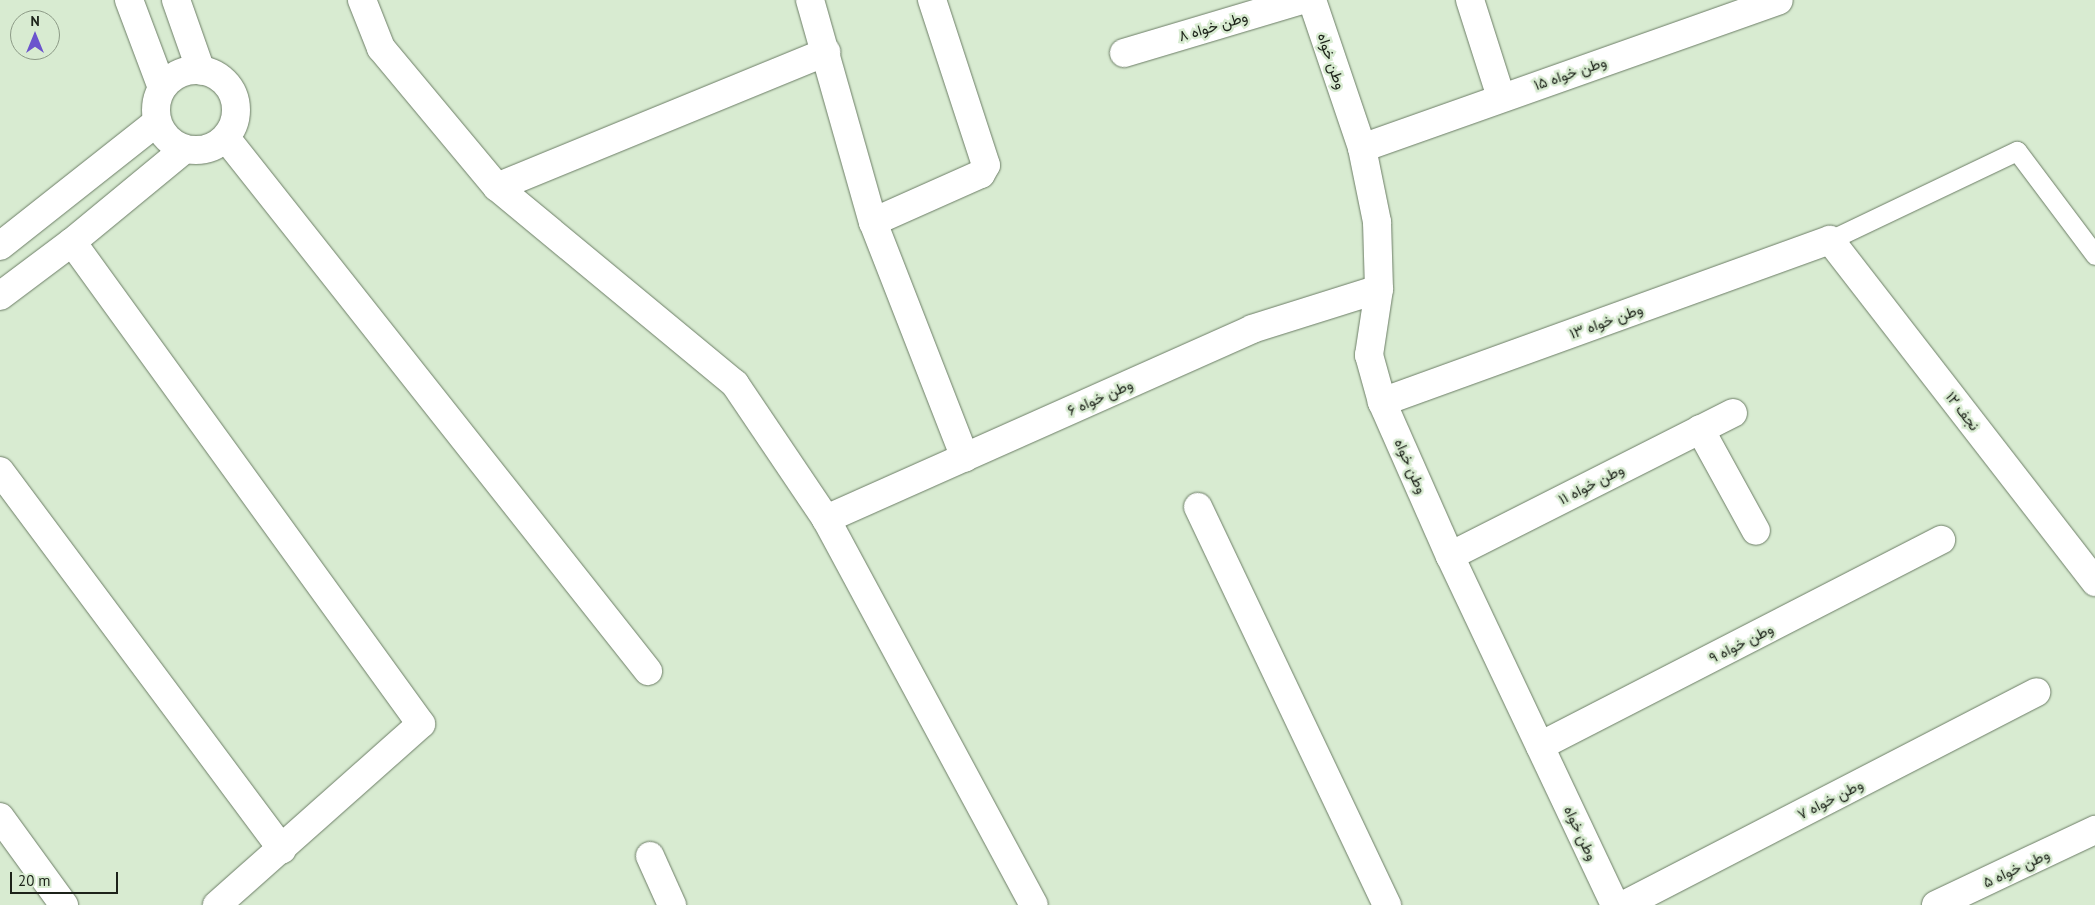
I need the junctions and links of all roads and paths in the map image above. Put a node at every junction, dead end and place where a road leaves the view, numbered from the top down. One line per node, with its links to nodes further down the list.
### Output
1 (129, 0): 14 (street)
2 (176, 0): 13 (street)
3 (362, 0): 20 (street)
4 (810, 0): 11 (street)
5 (932, 0): 21 (street)
6 (1302, 0): 12 (street, وطن خواه ۸)
7 (1312, 0): 18 (street, وطن خواه)
8 (1470, 0): 15 (street)
9 (1779, 0): 10 (street, وطن خواه ۱۵)
10 (1730, 8): 15 (street, وطن خواه ۱۵)
11 (826, 52): 20 (street); 21 (street)
12 (1124, 53)
13 (201, 70): 14 (street); 17 (street)
14 (162, 88): 16 (street)
15 (1502, 97): 18 (street, وطن خواه ۱۵)
16 (157, 122): 19 (street); 22 (street)
17 (226, 138): 19 (street); 39 (street)
18 (1362, 148): 26 (street, وطن خواه)
19 (185, 149): 24 (street)
20 (497, 187): 34 (street)
21 (873, 222): 31 (street)
22 (2, 240)
23 (1830, 240): 25 (lane); 28 (street, وطن خواه ۱۳); 38 (street, نجف ۱۲)
24 (72, 242): 27 (street); 44 (street)
25 (2095, 255)
26 (1379, 289): 28 (street, وطن خواه); 31 (street, وطن خواه ۶)
27 (0, 296)
28 (1382, 402): 37 (street, وطن خواه)
29 (1732, 413): 30 (street, وطن خواه ۱۱)
30 (1700, 429): 35 (street); 37 (street, وطن خواه ۱۱)
31 (965, 458): 34 (street, وطن خواه ۶)
32 (0, 472): 44 (street)
33 (1198, 507): 50 (street)
34 (826, 520): 49 (street)
35 (1756, 531)
36 (1942, 540): 41 (street, وطن خواه ۹)
37 (1450, 556): 41 (street, وطن خواه)
38 (2095, 582)
39 (648, 671)
40 (2036, 692): 52 (street, وطن خواه ۷)
41 (1540, 746): 51 (street, وطن خواه)
42 (0, 817): 46 (street)
43 (2095, 830): 53 (street, وطن خواه ۵)
44 (282, 849): 47 (street)
45 (650, 856): 48 (street)
46 (64, 905)
47 (217, 905)
48 (672, 905)
49 (1034, 905)
50 (1387, 905)
51 (1615, 905)
52 (1624, 905)
53 (1936, 905)

